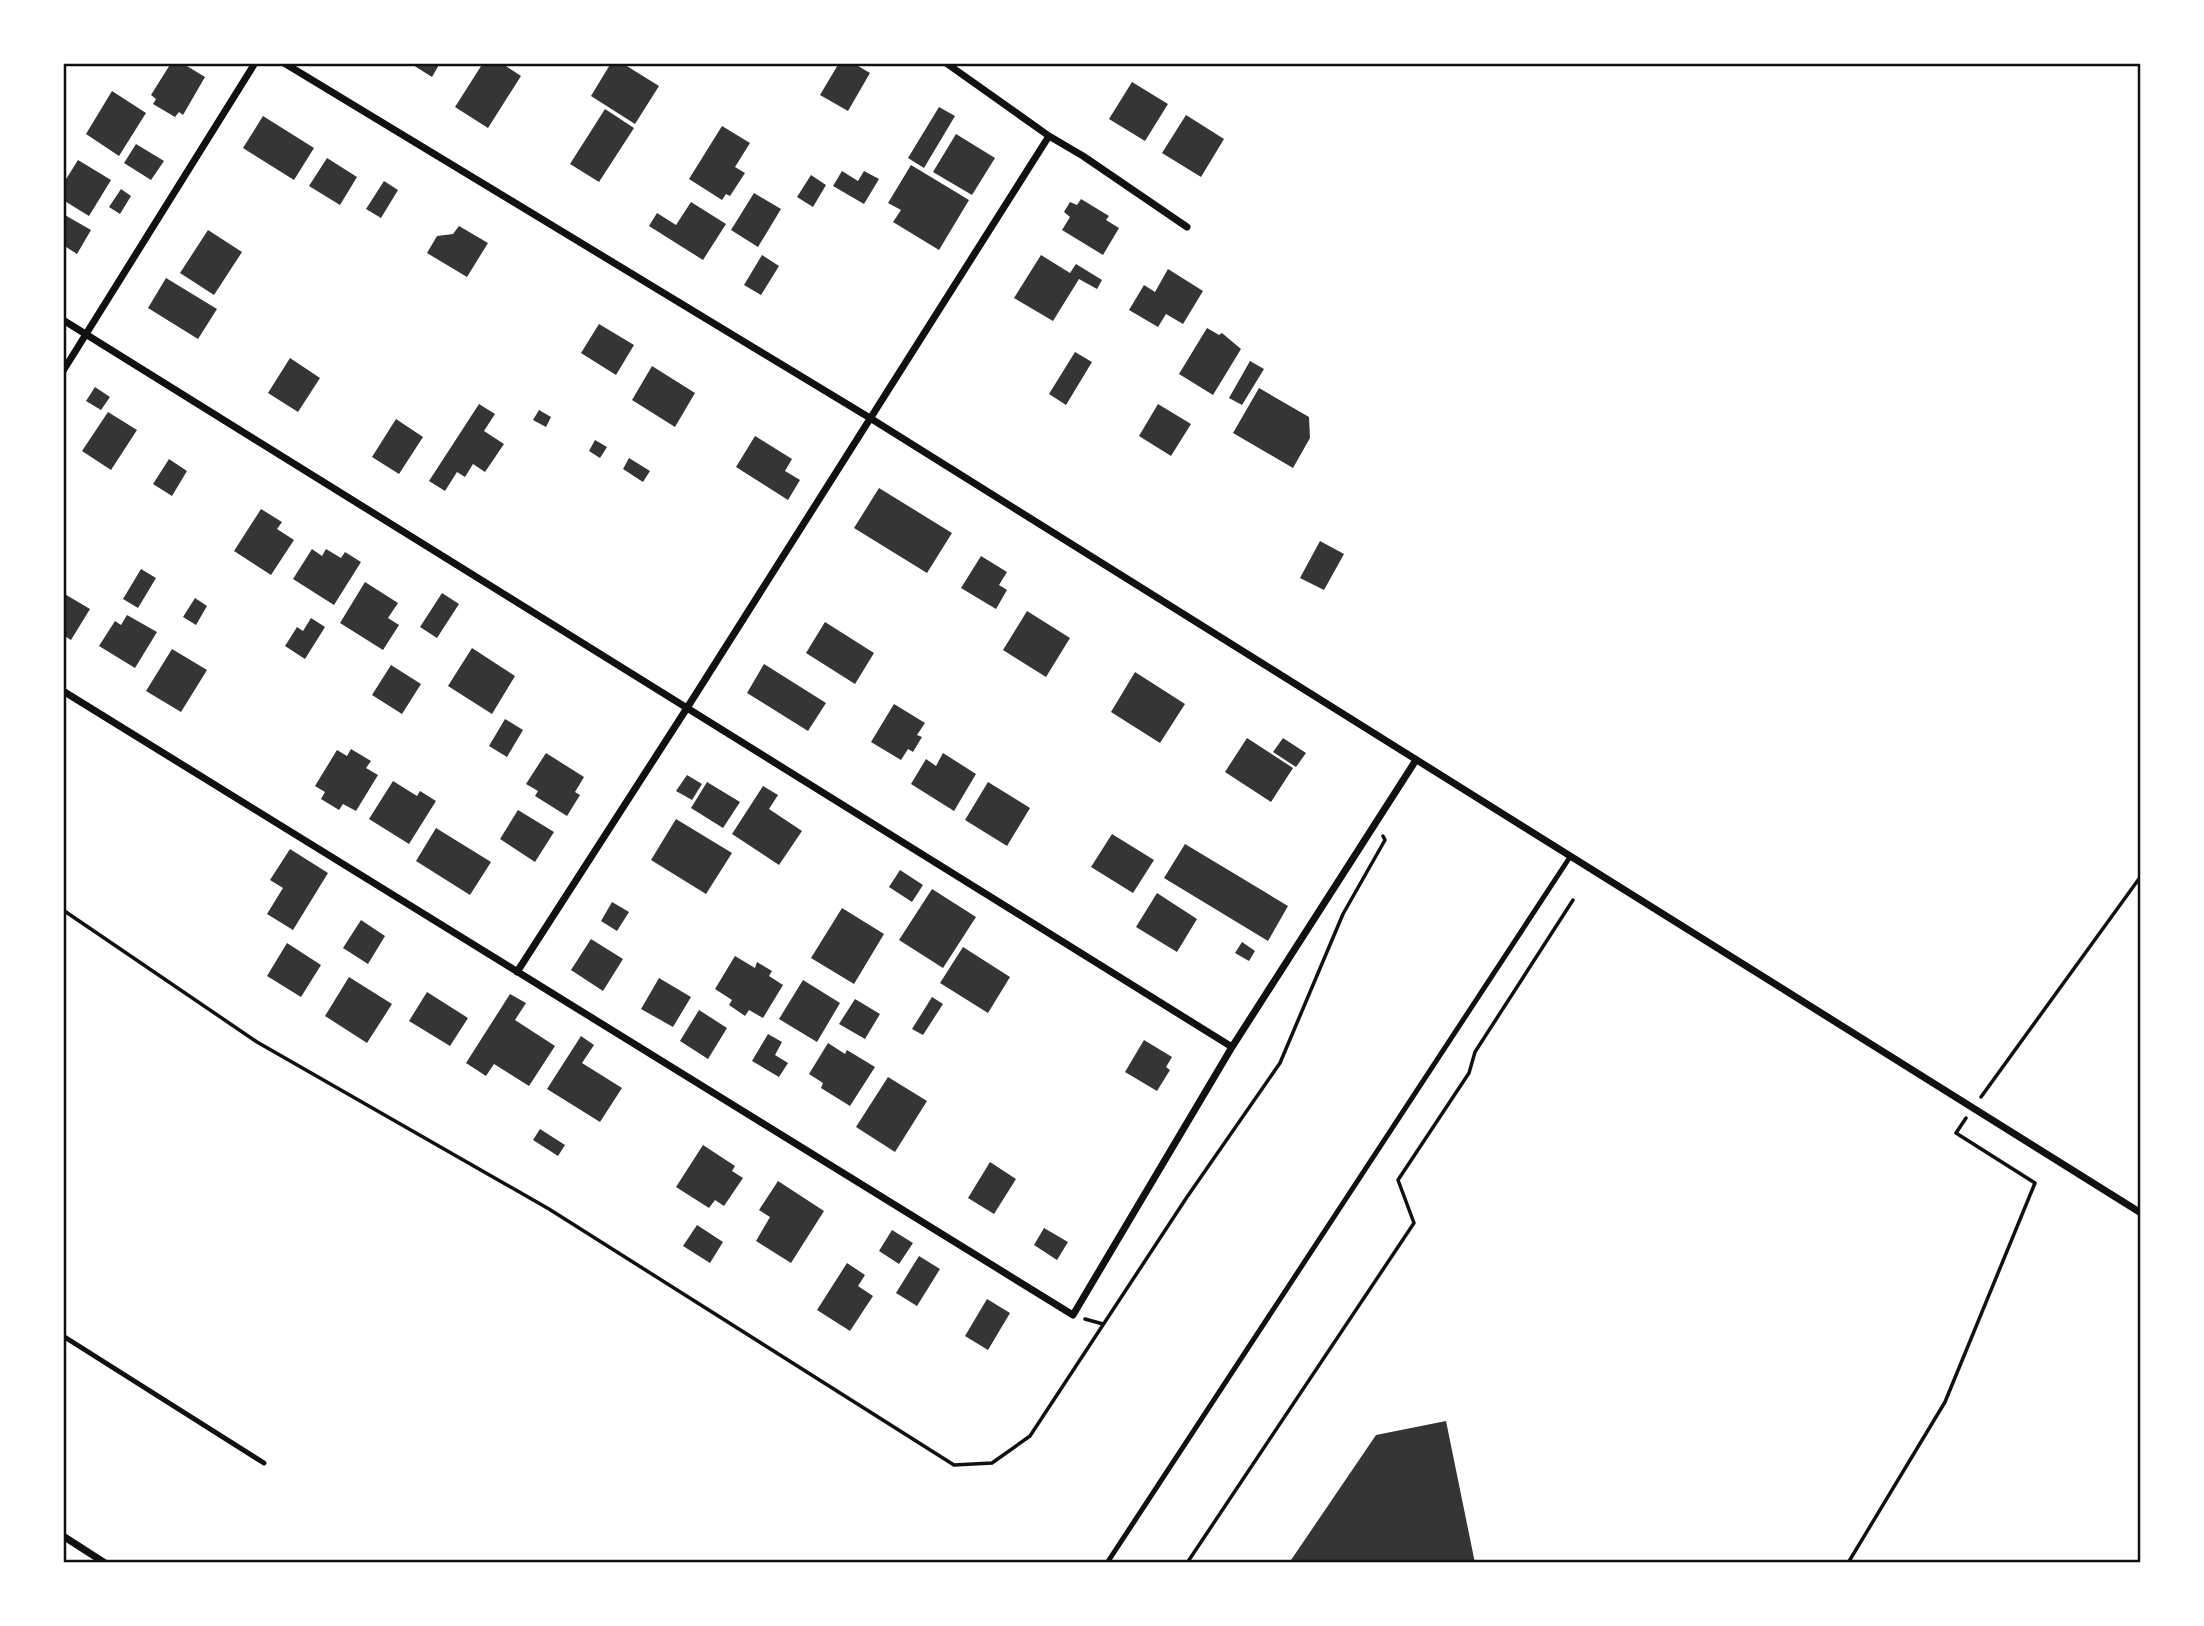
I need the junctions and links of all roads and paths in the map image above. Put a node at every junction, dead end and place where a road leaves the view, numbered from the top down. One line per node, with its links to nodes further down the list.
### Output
1 (255, 63): 7 (street)
2 (284, 63): 9 (street)
3 (946, 63): 4 (street)
4 (1049, 136): 5 (street); 9 (street)
5 (1187, 228)
6 (63, 320): 7 (street)
7 (85, 334): 8 (street); 11 (street)
8 (63, 371)
9 (870, 418): 11 (street); 12 (street)
10 (63, 691): 18 (street)
11 (687, 708): 18 (street); 19 (street)
12 (1416, 760): 13 (street); 14 (street)
13 (1377, 821): 17 (path); 19 (street)
14 (1570, 857): 20 (street); 26 (lane)
15 (2141, 876): 20 (path)
16 (1573, 900): 27 (path)
17 (63, 910)
18 (517, 972): 19 (street)
19 (1232, 1047)
20 (1973, 1108): 21 (street); 28 (path)
21 (2141, 1213)
22 (63, 1336): 23 (lane)
23 (264, 1463)
24 (63, 1536): 25 (street)
25 (105, 1563)
26 (1107, 1563)
27 (1187, 1563)
28 (1848, 1563)

